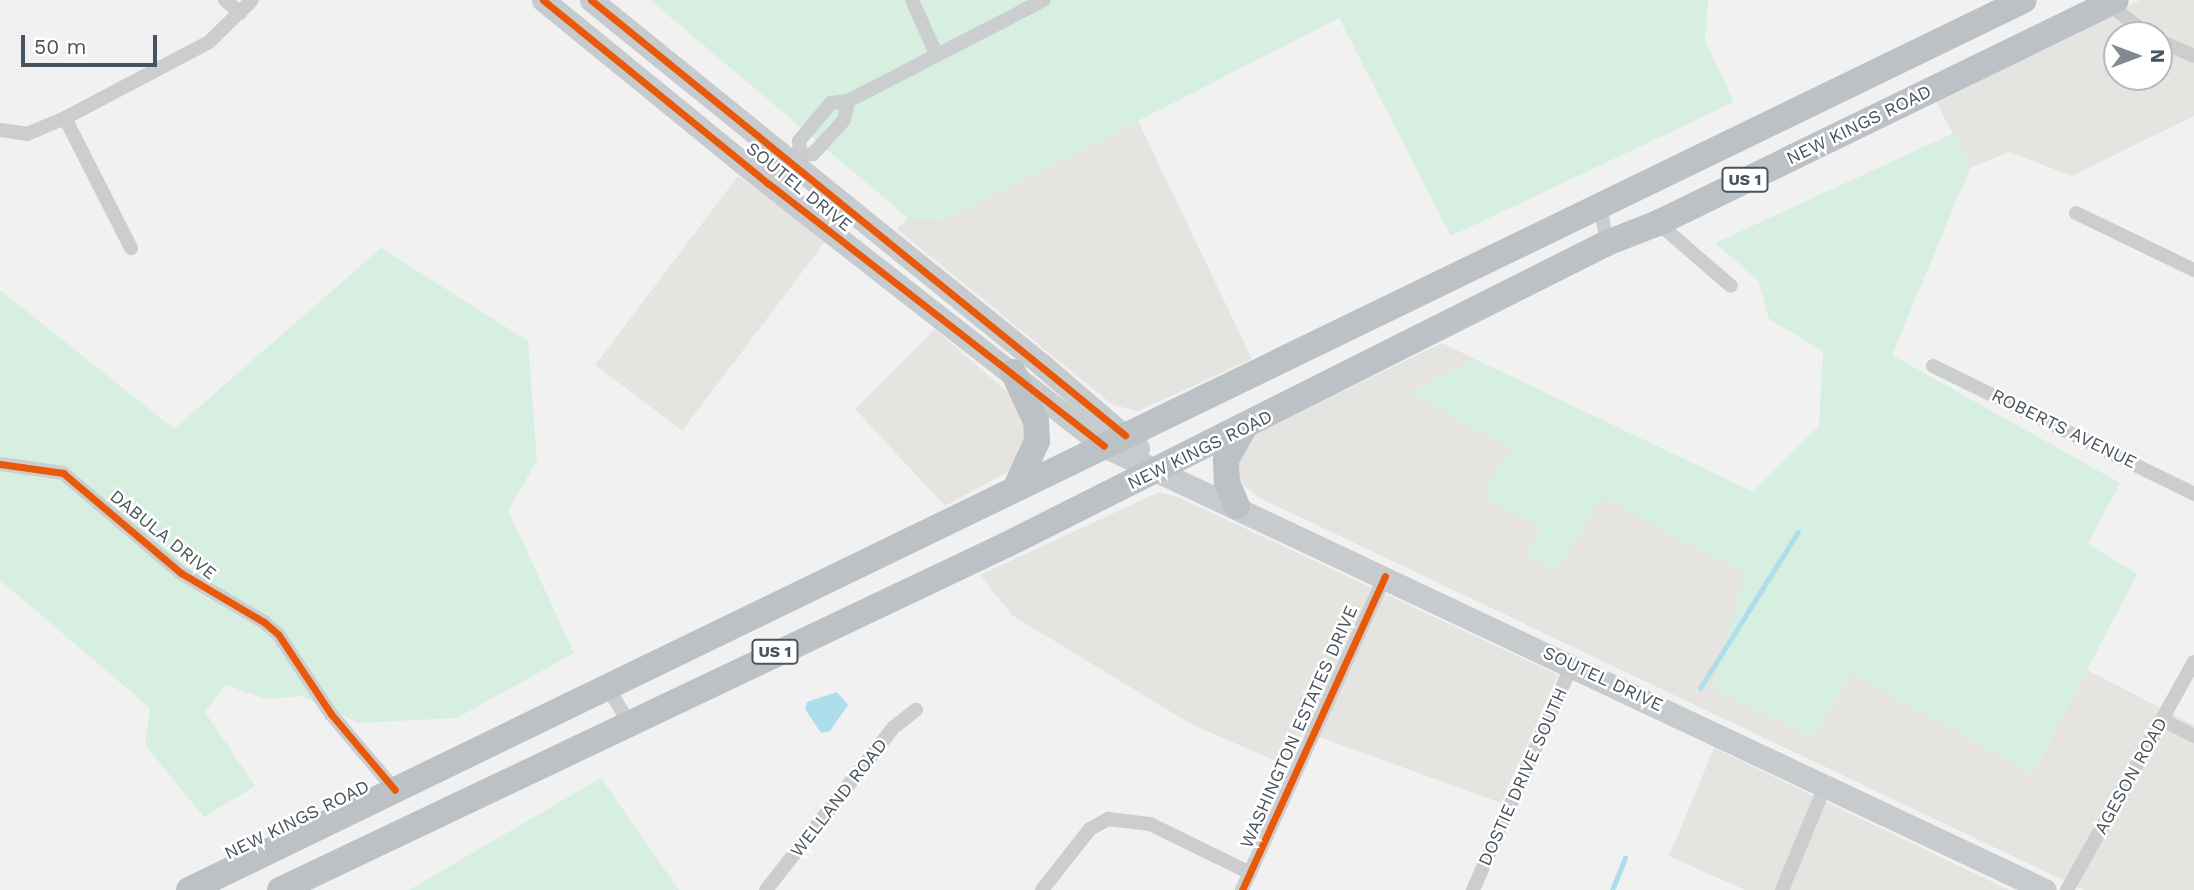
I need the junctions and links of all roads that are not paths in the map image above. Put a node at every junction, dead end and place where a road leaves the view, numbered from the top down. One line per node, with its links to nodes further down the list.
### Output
1 (225, 0): 9 (street)
2 (252, 0): 9 (street)
3 (543, 0): 18 (main road, SOUTEL DRIVE)
4 (591, 0): 17 (main road, SOUTEL DRIVE)
5 (912, 0): 12 (street)
6 (1044, 0): 12 (street)
7 (2024, 0): 19 (highway, NEW KINGS ROAD / US 1)
8 (2109, 1): 10 (street); 21 (highway, NEW KINGS ROAD / US 1)
9 (240, 13): 15 (street)
10 (2132, 21)
11 (2173, 47): 13 (street)
12 (936, 54): 14 (street)
13 (2194, 56)
14 (848, 101): 17 (street); 17 (street)
15 (65, 118): 16 (street); 23 (street)
16 (0, 130)
17 (796, 160): 18 (street); 29 (main road, SOUTEL DRIVE)
18 (769, 184): 27 (main road, SOUTEL DRIVE)
19 (1600, 205): 22 (street); 29 (highway, NEW KINGS ROAD / US 1)
20 (2076, 213): 24 (street)
21 (1658, 223): 22 (highway, NEW KINGS ROAD / US 1); 25 (street)
22 (1607, 243): 28 (highway, NEW KINGS ROAD / US 1)
23 (131, 248)
24 (2194, 270)
25 (1731, 286)
26 (1933, 366): 33 (street, ROBERTS AVENUE)
27 (1013, 372): 29 (main road, SOUTEL DRIVE); 32 (highway)
28 (1243, 429): 31 (highway, NEW KINGS ROAD / US 1); 34 (highway)
29 (1115, 441): 31 (main road, SOUTEL DRIVE); 32 (highway, NEW KINGS ROAD / US 1)
30 (0, 464): 44 (street, DABULA DRIVE)
31 (1159, 470): 34 (main road, SOUTEL DRIVE); 41 (highway, NEW KINGS ROAD / US 1)
32 (1015, 489): 38 (highway, NEW KINGS ROAD / US 1)
33 (2194, 494)
34 (1237, 506): 35 (main road, SOUTEL DRIVE)
35 (1385, 576): 37 (main road, SOUTEL DRIVE); 45 (street, WASHINGTON ESTATES DRIVE)
36 (2194, 663): 40 (street, AGESON ROAD)
37 (1572, 664): 43 (main road, SOUTEL DRIVE); 51 (street, DOSTIE DRIVE SOUTH)
38 (607, 687): 41 (street); 44 (highway, NEW KINGS ROAD / US 1)
39 (916, 710): 48 (street, WELLAND ROAD)
40 (2163, 720): 42 (street); 54 (street, AGESON ROAD)
41 (628, 721): 47 (highway, NEW KINGS ROAD / US 1)
42 (2194, 736)
43 (1826, 784): 52 (street); 53 (main road, SOUTEL DRIVE)
44 (395, 790): 46 (highway, NEW KINGS ROAD / US 1)
45 (1250, 873): 49 (street); 50 (street, WASHINGTON ESTATES DRIVE)
46 (189, 890)
47 (280, 890)
48 (766, 890)
49 (1042, 890)
50 (1242, 890)
51 (1473, 890)
52 (1782, 890)
53 (2045, 890)
54 (2067, 890)

